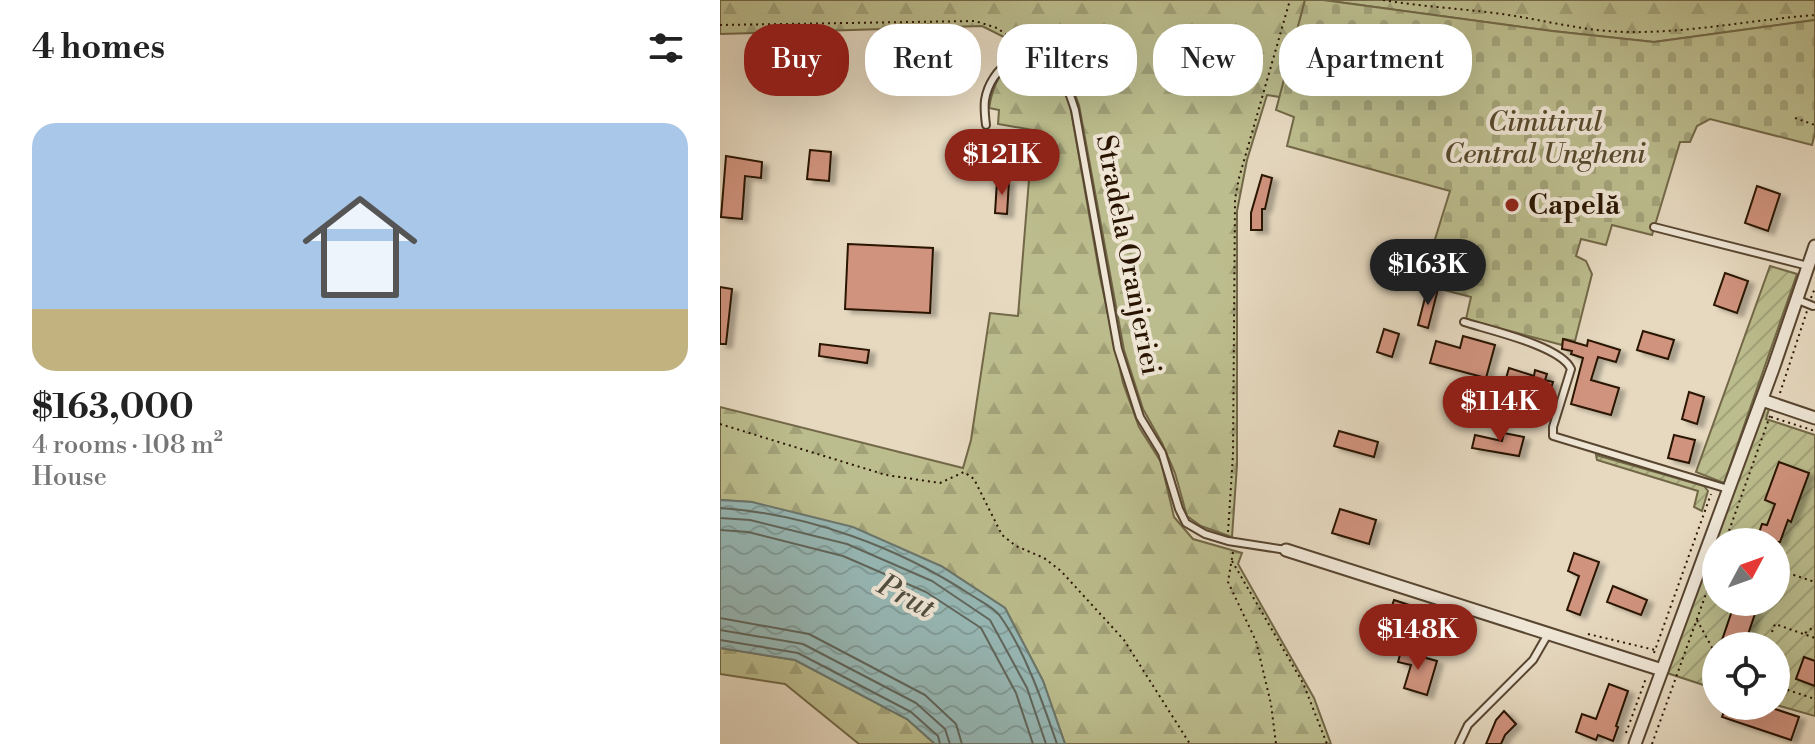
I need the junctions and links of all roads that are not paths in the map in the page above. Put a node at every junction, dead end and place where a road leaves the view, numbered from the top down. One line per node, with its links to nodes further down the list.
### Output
1 (986, 125): 11 (lane, Stradela Oranjeriei)
2 (1654, 227): 4 (lane)
3 (1815, 246): 4 (street)
4 (1808, 266): 5 (street)
5 (1798, 300): 6 (lane); 8 (street)
6 (1813, 306)
7 (1464, 322): 10 (lane)
8 (1762, 400): 9 (street); 10 (street)
9 (1815, 418)
10 (1728, 489): 13 (street)
11 (1286, 550): 12 (street, Stradela Oranjeriei)
12 (1548, 634): 13 (street, Stradela Oranjeriei); 14 (lane)
13 (1662, 670): 15 (street)
14 (1459, 744)
15 (1635, 744)

